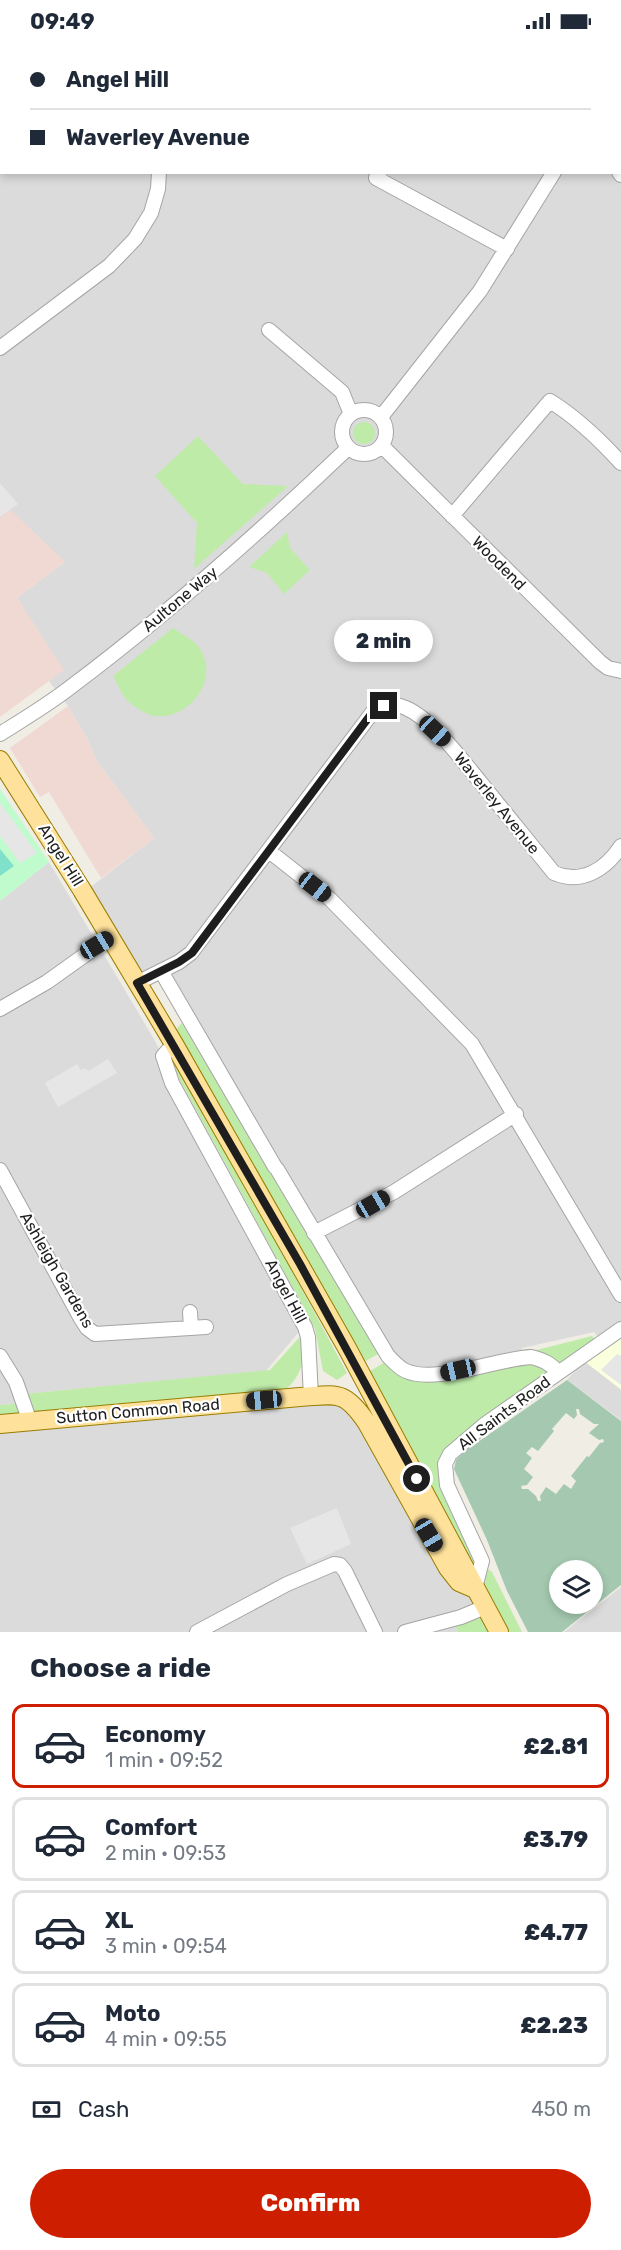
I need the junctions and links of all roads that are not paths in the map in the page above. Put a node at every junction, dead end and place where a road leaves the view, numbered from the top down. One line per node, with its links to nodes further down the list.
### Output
1 (159, 174): 6 (street)
2 (379, 174): 4 (street)
3 (553, 174): 4 (street)
4 (507, 249): 8 (street)
5 (269, 330): 7 (street)
6 (0, 348)
7 (351, 414): 8 (street); 10 (street)
8 (381, 417): 9 (street)
9 (382, 447): 10 (street); 12 (street, Woodend)
10 (348, 448): 14 (street, Aultone Way)
11 (621, 463): 12 (street)
12 (452, 516): 13 (street, Woodend)
13 (621, 671)
14 (0, 735)
15 (0, 760): 18 (main road, Angel Hill)
16 (621, 846): 17 (street, Waverley Avenue)
17 (269, 851): 19 (street, Waverley Avenue); 23 (street)
18 (110, 936): 20 (main road, Angel Hill); 21 (street)
19 (161, 971): 20 (street, Waverley Avenue); 25 (street, All Saints Road)
20 (137, 983): 22 (main road, Angel Hill)
21 (0, 1009)
22 (174, 1044): 33 (street, Angel Hill); 36 (main road, Angel Hill)
23 (516, 1114): 25 (street); 26 (street)
24 (0, 1170): 29 (street, Ashleigh Gardens)
25 (314, 1233): 32 (street, All Saints Road)
26 (621, 1295)
27 (190, 1312): 29 (street)
28 (206, 1327): 29 (street, Ashleigh Gardens)
29 (191, 1328)
30 (621, 1329): 32 (street, All Saints Road)
31 (0, 1356): 34 (street)
32 (558, 1372): 36 (street, All Saints Road)
33 (311, 1397): 34 (main road, Sutton Common Road); 36 (main road)
34 (30, 1422): 35 (main road, Sutton Common Road)
35 (0, 1424)
36 (475, 1588): 37 (main road, Angel Hill)
37 (485, 1607): 40 (street); 41 (main road, Angel Hill)
38 (196, 1632): 39 (street)
39 (375, 1632)
40 (405, 1632)
41 (499, 1632)

